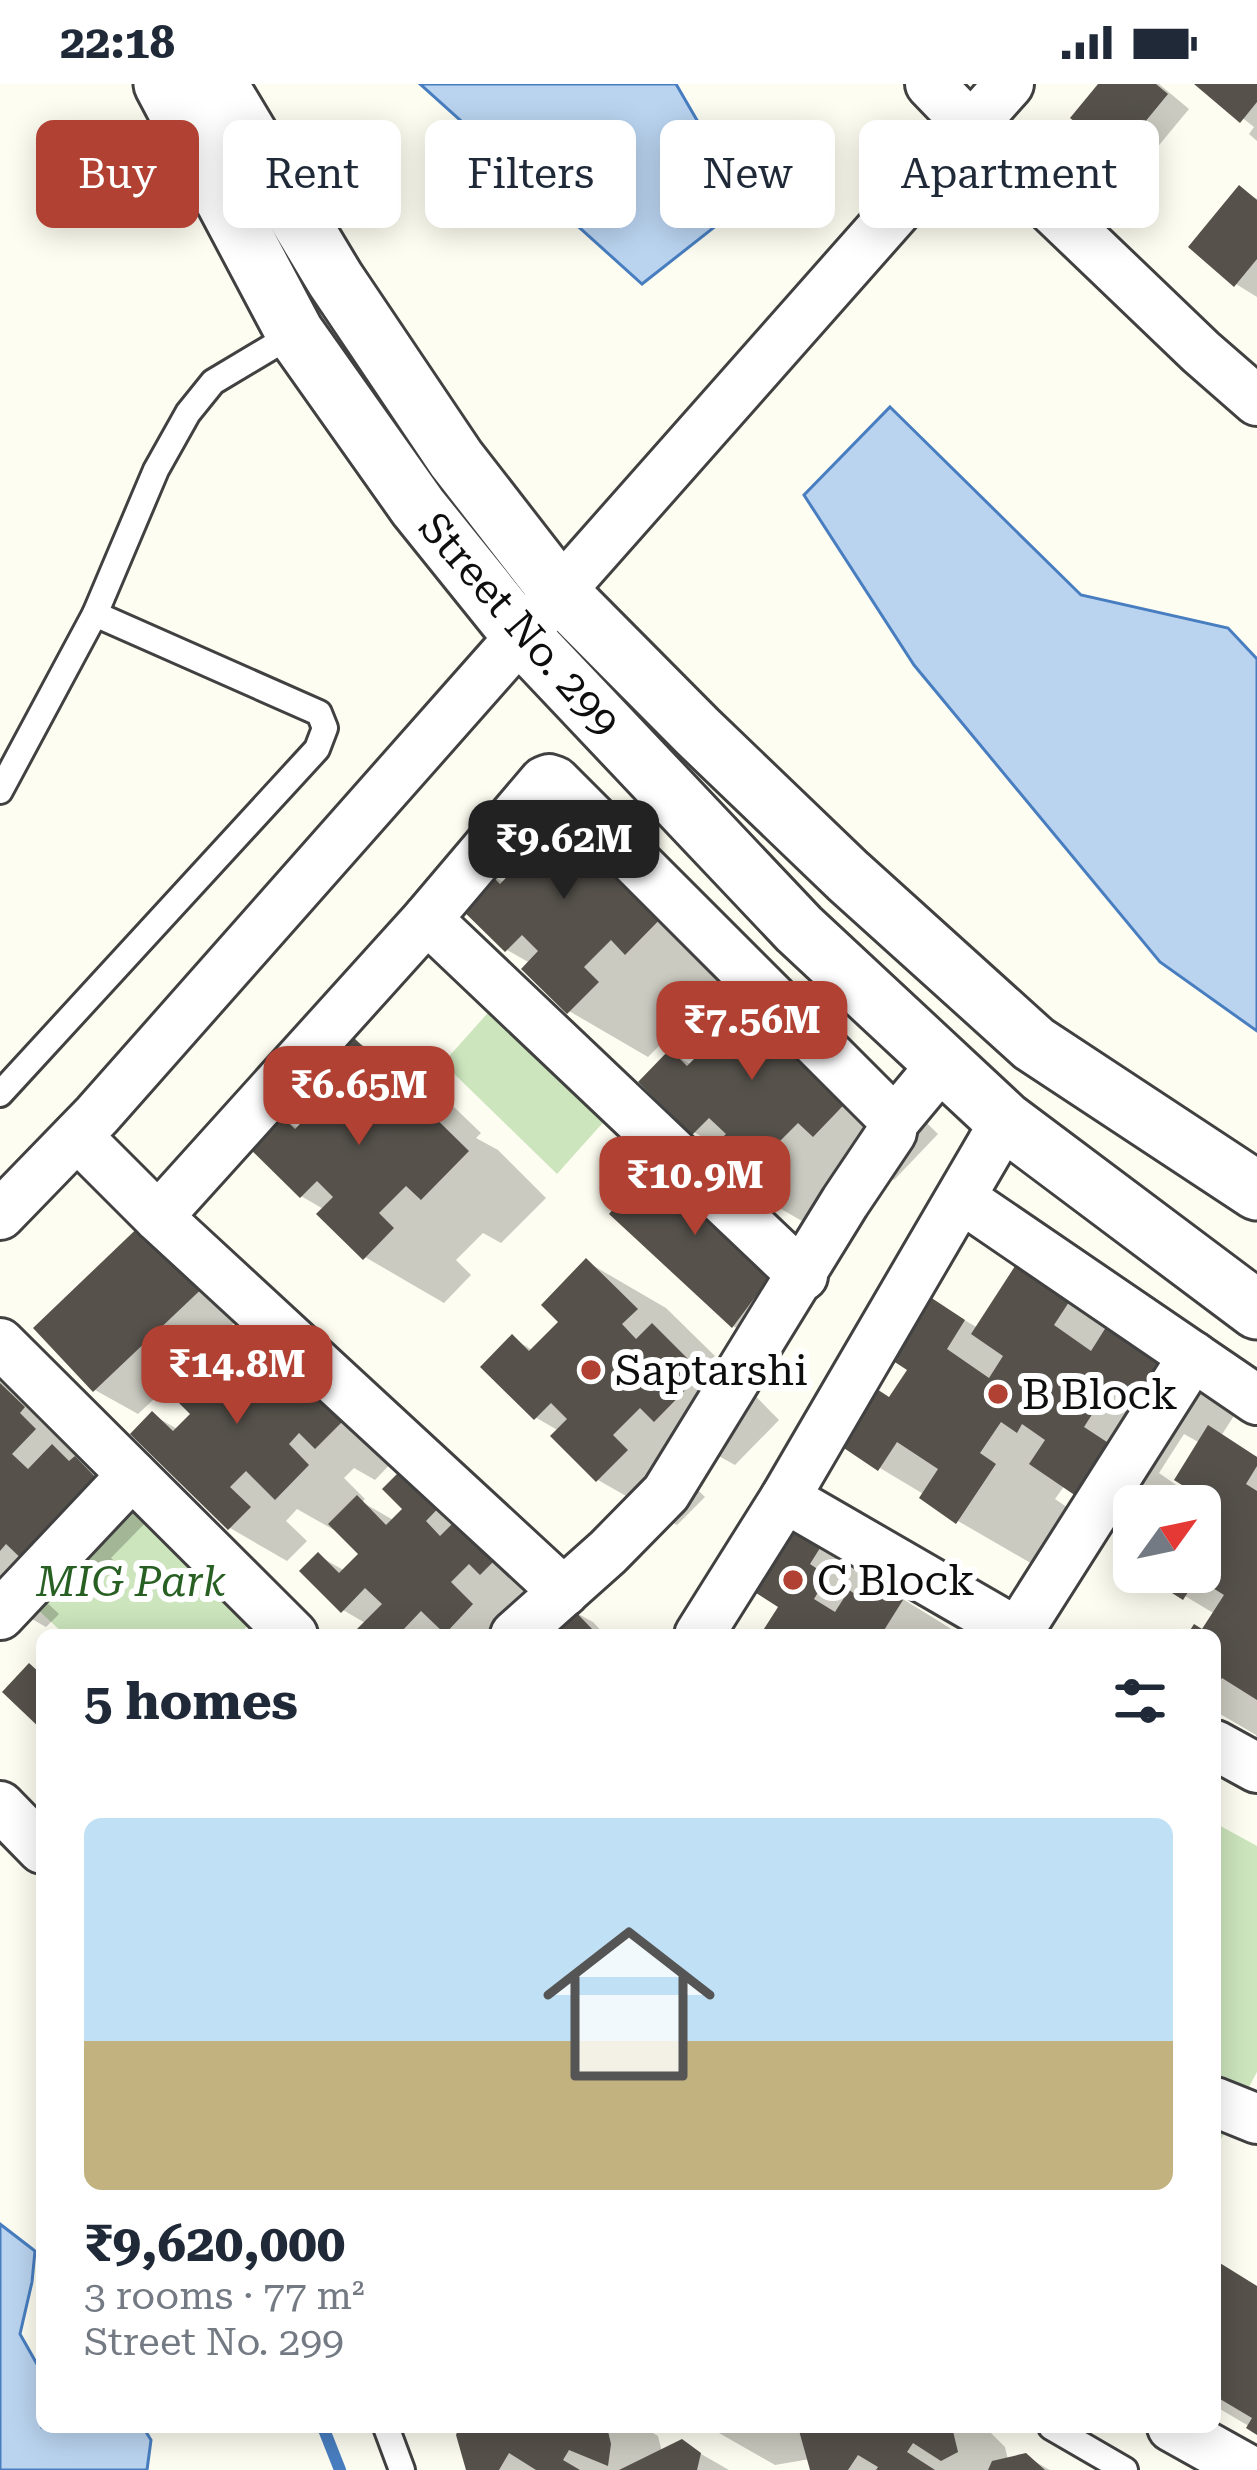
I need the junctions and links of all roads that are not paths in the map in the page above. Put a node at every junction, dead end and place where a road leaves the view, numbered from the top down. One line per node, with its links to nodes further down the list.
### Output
1 (163, 84): 9 (street, Street No. 299)
2 (218, 84): 11 (street)
3 (930, 84): 5 (street)
4 (1009, 84): 6 (street)
5 (963, 120)
6 (979, 120)
7 (883, 228): 11 (street)
8 (1073, 228): 10 (street)
9 (295, 333): 12 (lane); 13 (street, Street No. 299)
10 (1257, 400)
11 (560, 593): 13 (street); 21 (street)
12 (95, 614): 14 (lane); 17 (lane)
13 (521, 635): 16 (street, Street No. 299); 20 (street)
14 (0, 790)
15 (427, 919): 19 (street); 24 (street); 25 (street)
16 (943, 1063): 18 (street, Street No. 299); 19 (street)
17 (0, 1094)
18 (1005, 1121): 22 (street); 26 (street, Street No. 299)
19 (893, 1123): 25 (street)
20 (77, 1136): 23 (street); 24 (street)
21 (1257, 1191)
22 (961, 1198): 28 (street); 31 (street)
23 (0, 1215)
24 (158, 1217): 32 (street)
25 (802, 1276): 32 (street)
26 (1257, 1310)
27 (0, 1343): 30 (street)
28 (1192, 1356): 29 (street); 38 (street)
29 (1257, 1400)
30 (132, 1474): 33 (street); 34 (street)
31 (785, 1498): 36 (street); 37 (street)
32 (564, 1592): 35 (street)
33 (0, 1615)
34 (274, 1629)
35 (522, 1629)
36 (703, 1629)
37 (1009, 1629)
38 (1021, 1629)
39 (1221, 1747): 40 (street)
40 (1257, 1768)
41 (0, 1806): 42 (street)
42 (36, 1844)
43 (388, 2433): 46 (lane)
44 (1061, 2433): 47 (lane)
45 (1183, 2433): 48 (street)
46 (402, 2470)
47 (1125, 2470)
48 (1249, 2470)

